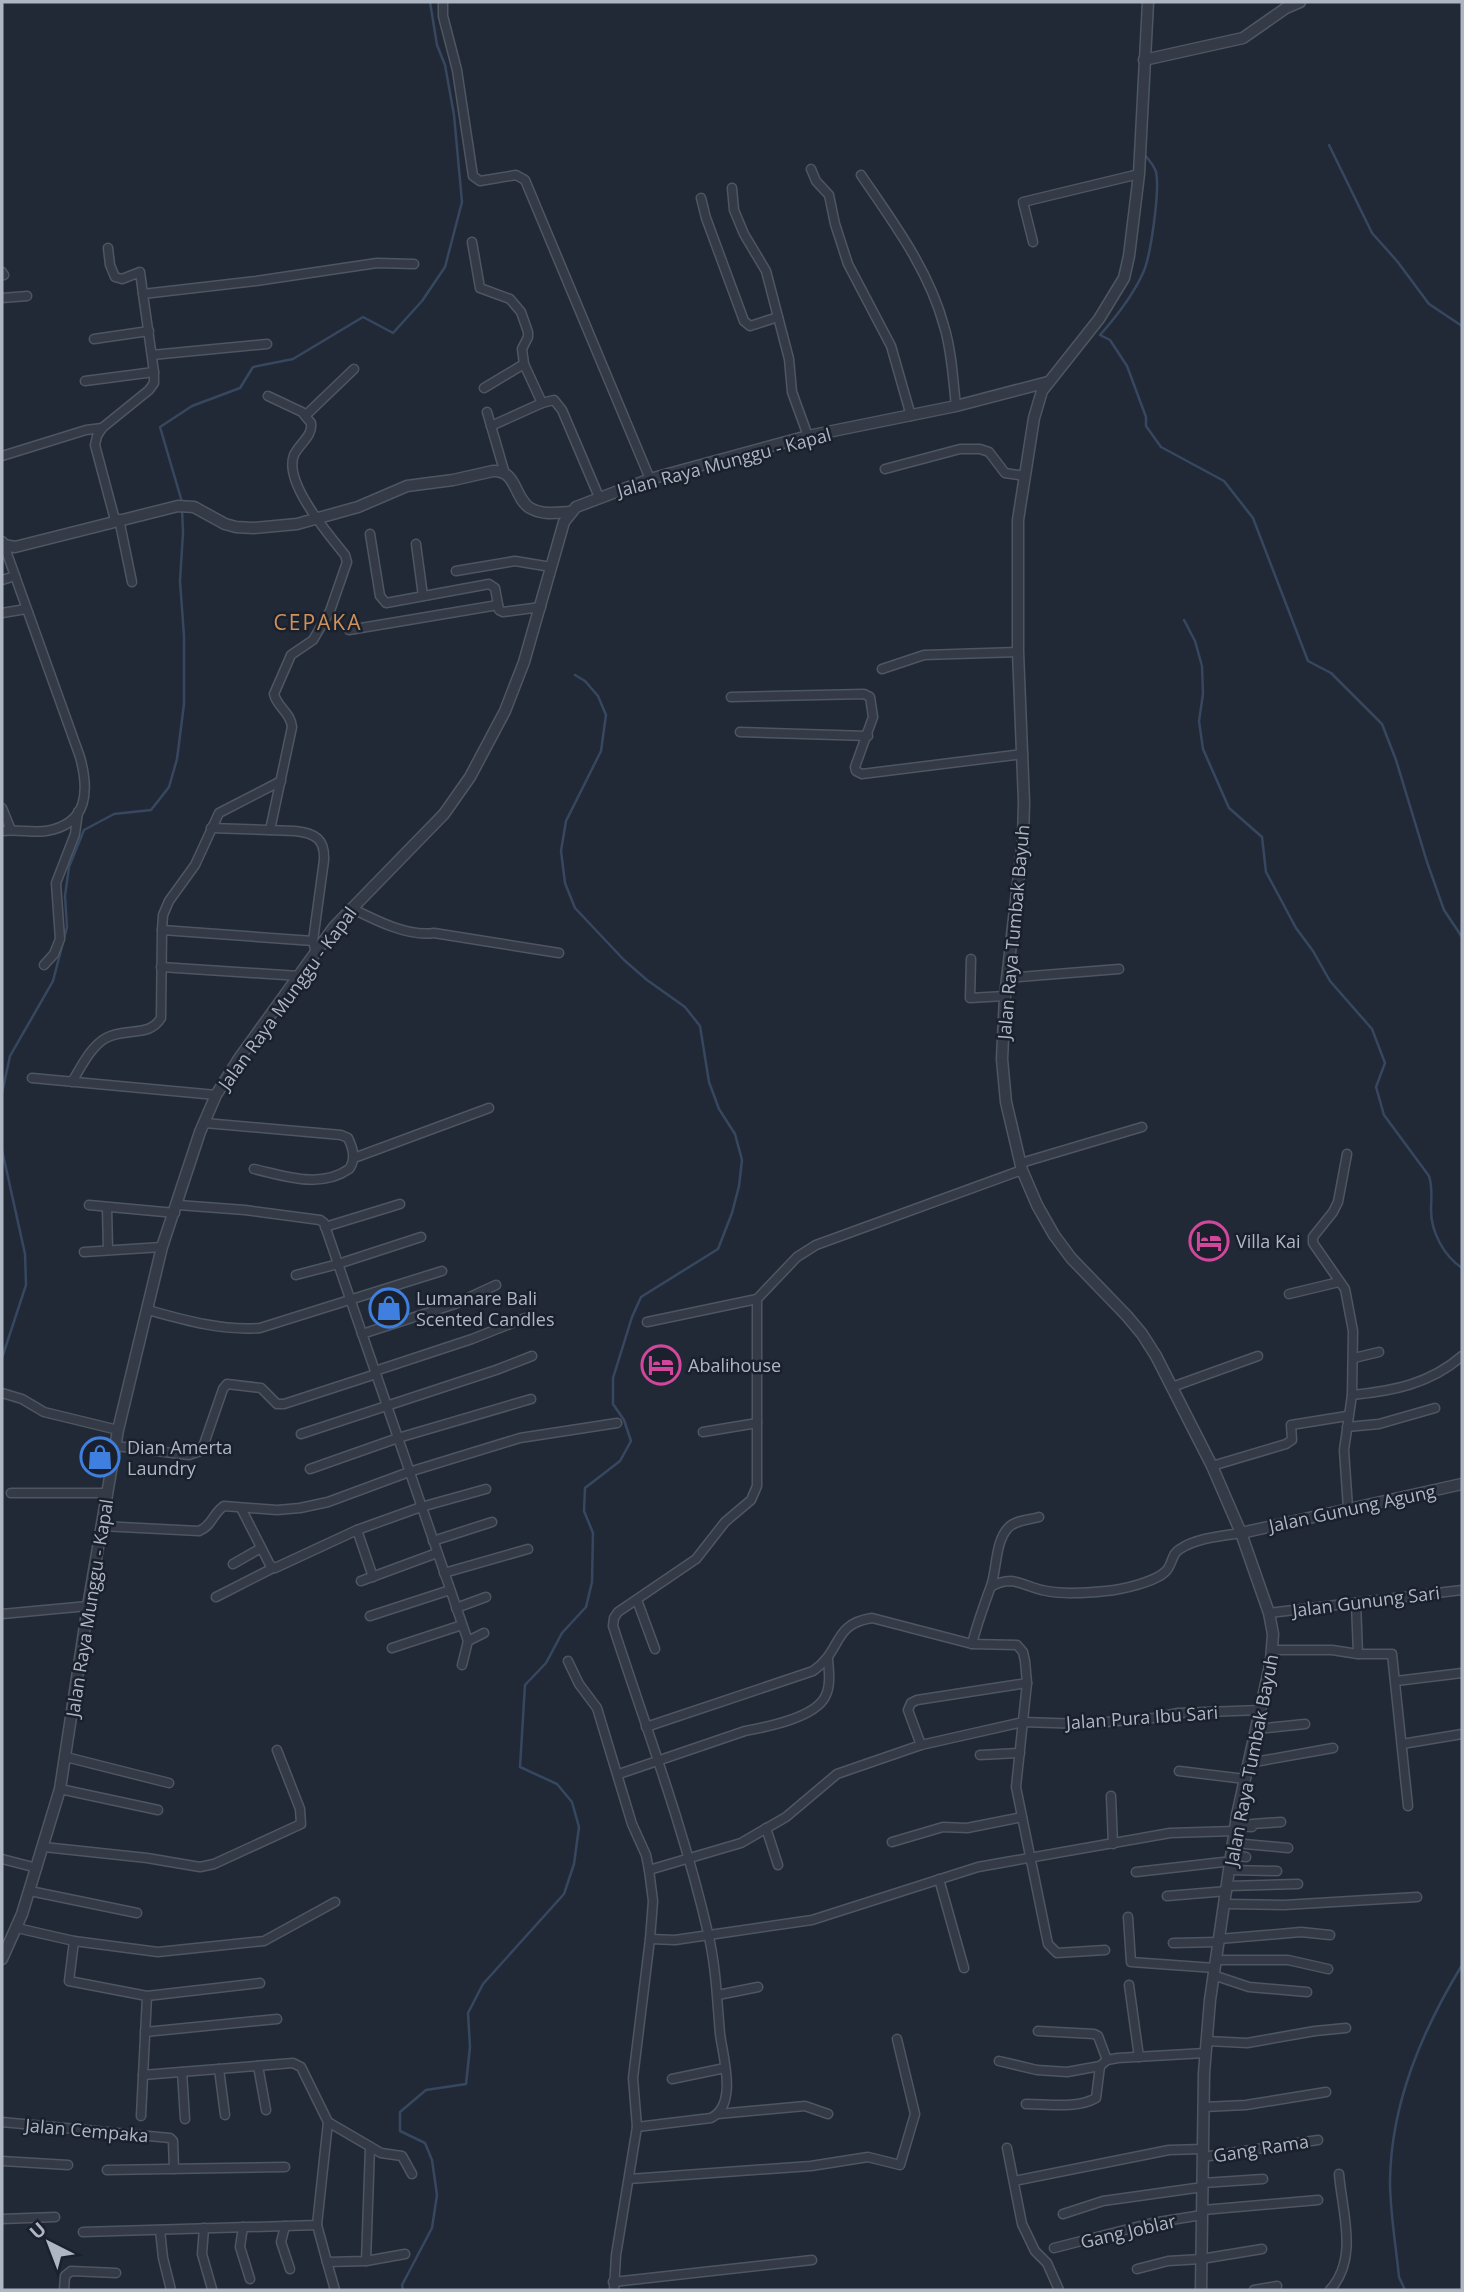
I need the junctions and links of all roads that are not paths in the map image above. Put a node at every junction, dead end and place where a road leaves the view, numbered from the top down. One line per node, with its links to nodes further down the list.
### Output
1 (443, 2): 43 (street)
2 (1148, 2): 4 (street)
3 (1300, 2): 4 (street)
4 (1144, 60): 6 (street)
5 (811, 169): 35 (street)
6 (1139, 174): 11 (street); 26 (street)
7 (861, 175): 31 (street)
8 (732, 188): 17 (street)
9 (701, 198): 17 (street)
10 (472, 242): 22 (street)
11 (1033, 242)
12 (108, 247): 14 (street)
13 (414, 264): 14 (street)
14 (143, 294): 18 (street)
15 (27, 296): 16 (street)
16 (2, 298)
17 (778, 317): 38 (street)
18 (149, 331): 19 (street); 21 (street)
19 (94, 339)
20 (267, 344): 21 (street)
21 (152, 355): 24 (street)
22 (524, 364): 27 (street); 30 (street)
23 (354, 369): 34 (street)
24 (154, 372): 25 (street); 37 (street)
25 (85, 381)
26 (1049, 382): 28 (street, Jalan Raya Munggu - Kapal); 32 (street, Jalan Raya Tumbak Bayuh)
27 (484, 388)
28 (1016, 390): 31 (street, Jalan Raya Munggu - Kapal); 32 (street)
29 (268, 396): 34 (street)
30 (542, 402): 36 (street); 44 (street)
31 (956, 406): 35 (street, Jalan Raya Munggu - Kapal)
32 (1036, 408): 42 (street, Jalan Raya Tumbak Bayuh)
33 (486, 412): 36 (street)
34 (306, 415): 47 (street)
35 (911, 416): 38 (street, Jalan Raya Munggu - Kapal)
36 (491, 426): 41 (street)
37 (102, 428): 39 (street); 46 (street)
38 (808, 436): 43 (street, Jalan Raya Munggu - Kapal)
39 (2, 456)
40 (885, 469): 42 (street)
41 (505, 474): 45 (street); 47 (street)
42 (1025, 476): 62 (street, Jalan Raya Tumbak Bayuh)
43 (650, 479): 44 (street, Jalan Raya Munggu - Kapal)
44 (599, 497): 45 (street, Jalan Raya Munggu - Kapal)
45 (569, 512): 51 (street, Jalan Raya Munggu - Kapal)
46 (117, 519): 47 (street); 49 (street); 55 (street)
47 (318, 519): 68 (street)
48 (370, 534): 56 (street)
49 (3, 543): 53 (street)
50 (416, 544): 56 (street)
51 (551, 567): 52 (street); 58 (street, Jalan Raya Munggu - Kapal)
52 (456, 571)
53 (15, 576): 54 (street); 59 (street)
54 (2, 580)
55 (132, 582)
56 (422, 596): 57 (street)
57 (498, 605): 58 (street); 61 (street)
58 (541, 607): 74 (street, Jalan Raya Munggu - Kapal)
59 (26, 609): 60 (street); 70 (street)
60 (2, 613)
61 (349, 630)
62 (1018, 652): 63 (street); 67 (street, Jalan Raya Tumbak Bayuh)
63 (882, 669)
64 (732, 697): 66 (street)
65 (740, 732): 66 (street)
66 (868, 736): 67 (street)
67 (1023, 754): 84 (street, Jalan Raya Tumbak Bayuh)
68 (281, 781): 71 (street); 73 (street)
69 (2, 808): 72 (street)
70 (78, 812): 72 (street); 80 (street)
71 (211, 828): 73 (street); 75 (street)
72 (6, 830)
73 (270, 830): 76 (street)
74 (351, 908): 77 (street, Jalan Raya Munggu - Kapal); 78 (street)
75 (162, 930): 76 (street); 81 (street)
76 (313, 942): 77 (street)
77 (316, 953): 83 (street, Jalan Raya Munggu - Kapal)
78 (559, 953)
79 (971, 959): 85 (street)
80 (44, 965)
81 (161, 967): 83 (street); 87 (street)
82 (1119, 969): 84 (street)
83 (299, 976): 88 (street, Jalan Raya Munggu - Kapal)
84 (1007, 978): 85 (street, Jalan Raya Tumbak Bayuh)
85 (1005, 996): 94 (street, Jalan Raya Tumbak Bayuh)
86 (32, 1078): 87 (street)
87 (72, 1082): 88 (street)
88 (216, 1095): 90 (street, Jalan Raya Munggu - Kapal)
89 (489, 1108): 93 (street)
90 (205, 1123): 93 (street); 99 (street, Jalan Raya Munggu - Kapal)
91 (1142, 1127): 94 (street)
92 (1347, 1154): 108 (street)
93 (354, 1158): 95 (street)
94 (1021, 1166): 111 (street); 123 (street, Jalan Raya Tumbak Bayuh)
95 (254, 1169)
96 (89, 1205): 98 (street)
97 (400, 1205): 100 (street)
98 (107, 1208): 99 (street); 103 (street)
99 (176, 1209): 100 (street); 102 (street, Jalan Raya Munggu - Kapal)
100 (324, 1224): 105 (street)
101 (421, 1237): 105 (street)
102 (162, 1247): 103 (street); 113 (street, Jalan Raya Munggu - Kapal)
103 (108, 1250): 104 (street)
104 (84, 1252)
105 (338, 1264): 107 (street); 112 (street)
106 (442, 1272): 112 (street)
107 (296, 1275)
108 (1339, 1282): 110 (street); 121 (street)
109 (496, 1285): 116 (street)
110 (1289, 1294)
111 (757, 1299): 115 (street); 131 (street)
112 (351, 1301): 113 (street); 116 (street)
113 (148, 1310): 133 (street, Jalan Raya Munggu - Kapal)
114 (525, 1318): 122 (street)
115 (647, 1322)
116 (362, 1334): 122 (street)
117 (1379, 1352): 121 (street)
118 (532, 1356): 127 (street)
119 (1258, 1356): 123 (street)
120 (1462, 1356): 125 (street)
121 (1354, 1358): 125 (street)
122 (375, 1373): 127 (street); 137 (street)
123 (1172, 1387): 138 (street, Jalan Raya Tumbak Bayuh)
124 (2, 1392): 133 (street)
125 (1352, 1395): 129 (street)
126 (531, 1399): 136 (street)
127 (387, 1405): 135 (street); 136 (street)
128 (1435, 1408): 132 (street)
129 (1348, 1416): 132 (street); 138 (street)
130 (617, 1423): 140 (street)
131 (757, 1423): 134 (street); 167 (street)
132 (1347, 1427): 147 (street)
133 (118, 1430): 137 (street, Jalan Raya Munggu - Kapal)
134 (703, 1432)
135 (301, 1434)
136 (398, 1438): 139 (street); 140 (street)
137 (116, 1446): 144 (street, Jalan Raya Munggu - Kapal)
138 (1212, 1466): 152 (street, Jalan Raya Tumbak Bayuh)
139 (310, 1469)
140 (410, 1472): 145 (street); 146 (street)
141 (1462, 1484): 147 (street, Jalan Gunung Agung)
142 (486, 1489): 145 (street)
143 (10, 1493): 144 (street)
144 (107, 1493): 150 (street, Jalan Raya Munggu - Kapal)
145 (421, 1507): 151 (street); 153 (street)
146 (241, 1508): 150 (street); 154 (street)
147 (1349, 1508): 152 (street, Jalan Gunung Agung)
148 (1039, 1517): 162 (street)
149 (492, 1522): 153 (street)
150 (101, 1526): 169 (street, Jalan Raya Munggu - Kapal)
151 (357, 1530): 158 (street); 160 (street)
152 (1241, 1533): 162 (street); 171 (street, Jalan Raya Tumbak Bayuh)
153 (433, 1541): 156 (street)
154 (261, 1548): 157 (street); 158 (street)
155 (528, 1549): 159 (street)
156 (437, 1553): 159 (street); 160 (street)
157 (233, 1564)
158 (273, 1568): 165 (street)
159 (444, 1573): 163 (street)
160 (373, 1577): 161 (street)
161 (361, 1581)
162 (991, 1587): 177 (street)
163 (450, 1590): 170 (street); 173 (street)
164 (1462, 1590): 168 (street, Jalan Gunung Sari)
165 (216, 1597)
166 (486, 1597): 170 (street)
167 (637, 1600): 179 (street); 191 (street)
168 (1356, 1602): 171 (street, Jalan Gunung Sari); 181 (street)
169 (88, 1606): 172 (street); 200 (street, Jalan Raya Munggu - Kapal)
170 (456, 1608): 174 (street)
171 (1269, 1613): 180 (street, Jalan Raya Tumbak Bayuh)
172 (2, 1614)
173 (370, 1616)
174 (462, 1625): 176 (street); 178 (street)
175 (484, 1633): 176 (street)
176 (468, 1641): 184 (street)
177 (972, 1644): 182 (street); 187 (street)
178 (391, 1648)
179 (655, 1649)
180 (1272, 1650): 181 (street); 188 (street, Jalan Raya Tumbak Bayuh)
181 (1358, 1654): 186 (street)
182 (828, 1659): 191 (street); 201 (street)
183 (568, 1661): 204 (street)
184 (462, 1665)
185 (1462, 1673): 186 (street)
186 (1396, 1681): 194 (street)
187 (1027, 1683): 189 (street); 195 (street)
188 (1261, 1710): 189 (street, Jalan Pura Ibu Sari); 192 (street, Jalan Raya Tumbak Bayuh)
189 (1023, 1722): 195 (street, Jalan Pura Ibu Sari); 198 (street)
190 (1305, 1724): 192 (street)
191 (646, 1727): 201 (street)
192 (1257, 1729): 202 (street, Jalan Raya Tumbak Bayuh)
193 (1462, 1734): 194 (street)
194 (1402, 1744): 209 (street)
195 (921, 1745): 213 (street, Jalan Pura Ibu Sari)
196 (1333, 1748): 202 (street)
197 (278, 1750): 218 (street)
198 (1020, 1753): 199 (street); 211 (street)
199 (980, 1755)
200 (66, 1757): 206 (street); 207 (street, Jalan Raya Munggu - Kapal)
201 (659, 1760): 204 (street); 221 (street)
202 (1249, 1763): 205 (street, Jalan Raya Tumbak Bayuh)
203 (1179, 1771): 205 (street)
204 (619, 1774): 227 (street)
205 (1245, 1779): 214 (street, Jalan Raya Tumbak Bayuh)
206 (169, 1783)
207 (60, 1789): 210 (street); 218 (street, Jalan Raya Munggu - Kapal)
208 (1111, 1796): 217 (street)
209 (1408, 1806)
210 (158, 1810)
211 (1022, 1817): 215 (street); 222 (street)
212 (1281, 1822): 214 (street)
213 (766, 1828): 221 (street, Jalan Pura Ibu Sari); 225 (street)
214 (1236, 1828): 216 (street, Jalan Raya Tumbak Bayuh); 217 (street)
215 (892, 1842)
216 (1234, 1843): 219 (street); 224 (street, Jalan Raya Tumbak Bayuh)
217 (1113, 1844): 222 (street)
218 (44, 1847): 226 (street, Jalan Raya Munggu - Kapal)
219 (1288, 1848)
220 (1246, 1857): 224 (street)
221 (691, 1858): 227 (street, Jalan Pura Ibu Sari); 241 (street)
222 (1030, 1858): 230 (street); 247 (street)
223 (2, 1859): 226 (street)
224 (1231, 1862): 228 (street); 229 (street); 232 (street, Jalan Raya Tumbak Bayuh)
225 (778, 1865)
226 (37, 1868): 233 (street, Jalan Raya Munggu - Kapal)
227 (649, 1871): 243 (street)
228 (1277, 1871)
229 (1136, 1872)
230 (939, 1879): 241 (street); 249 (street)
231 (1298, 1884): 232 (street)
232 (1227, 1888): 234 (street); 237 (street, Jalan Raya Tumbak Bayuh)
233 (30, 1891): 238 (street); 240 (street, Jalan Raya Munggu - Kapal)
234 (1167, 1896)
235 (1417, 1896): 237 (street)
236 (335, 1902): 245 (street)
237 (1226, 1904): 244 (street, Jalan Raya Tumbak Bayuh)
238 (137, 1913)
239 (1128, 1917): 250 (street)
240 (17, 1928): 245 (street); 248 (street, Jalan Raya Munggu - Kapal)
241 (709, 1935): 243 (street); 256 (street)
242 (1330, 1935): 244 (street)
243 (650, 1939): 285 (street)
244 (1219, 1940): 246 (street); 250 (street, Jalan Raya Tumbak Bayuh)
245 (74, 1941): 257 (street)
246 (1173, 1943)
247 (1105, 1950)
248 (2, 1959)
249 (964, 1968)
250 (1214, 1968): 251 (street); 255 (street); 263 (street, Jalan Raya Tumbak Bayuh)
251 (1328, 1969)
252 (260, 1983): 257 (street)
253 (1129, 1985): 265 (street)
254 (758, 1987): 256 (street)
255 (1307, 1992)
256 (718, 1994): 269 (street)
257 (147, 1996): 261 (street)
258 (276, 2019): 261 (street)
259 (1346, 2028): 263 (street)
260 (1038, 2031): 267 (street)
261 (145, 2032): 272 (street)
262 (897, 2039): 297 (street)
263 (1207, 2041): 264 (street, Jalan Raya Tumbak Bayuh)
264 (1205, 2053): 265 (street); 276 (street, Jalan Raya Tumbak Bayuh)
265 (1139, 2057): 267 (street)
266 (999, 2061): 267 (street)
267 (1104, 2063): 275 (street)
268 (258, 2066): 270 (street); 277 (street); 284 (street)
269 (725, 2068): 273 (street); 280 (street)
270 (219, 2069): 271 (street); 279 (street)
271 (182, 2072): 272 (street); 282 (street)
272 (143, 2075): 281 (street)
273 (672, 2078)
274 (1326, 2092): 276 (street)
275 (1026, 2104)
276 (1204, 2107): 289 (street, Jalan Raya Tumbak Bayuh)
277 (266, 2110)
278 (828, 2114): 280 (street)
279 (225, 2115)
280 (718, 2115): 285 (street)
281 (141, 2116)
282 (185, 2119)
283 (2, 2122): 293 (street, Jalan Cempaka)
284 (328, 2122): 287 (street); 306 (street)
285 (637, 2127): 297 (street)
286 (1318, 2140): 289 (street, Gang Rama)
287 (370, 2147): 295 (street); 317 (street)
288 (1007, 2148): 299 (street)
289 (1203, 2153): 299 (street, Gang Rama); 300 (street, Jalan Raya Tumbak Bayuh)
290 (2, 2161): 291 (street)
291 (68, 2165)
292 (285, 2167): 293 (street)
293 (174, 2169): 294 (street)
294 (107, 2170)
295 (412, 2174)
296 (1339, 2174): 332 (street)
297 (629, 2179): 323 (street)
298 (1263, 2179): 300 (street)
299 (1014, 2181): 329 (street)
300 (1203, 2185): 302 (street, Jalan Raya Tumbak Bayuh); 303 (street)
301 (1318, 2200): 302 (street, Gang Joblar)
302 (1203, 2213): 312 (street, Gang Joblar); 315 (street, Jalan Raya Tumbak Bayuh)
303 (1063, 2214)
304 (55, 2217): 305 (street)
305 (2, 2219)
306 (317, 2225): 307 (street); 318 (street)
307 (285, 2226): 308 (street); 319 (street)
308 (243, 2227): 309 (street); 322 (street)
309 (204, 2228): 310 (street); 325 (street)
310 (160, 2230): 311 (street); 327 (street)
311 (83, 2232)
312 (1054, 2248)
313 (1262, 2249): 315 (street)
314 (405, 2254): 317 (street)
315 (1201, 2259): 320 (street); 330 (street, Jalan Raya Tumbak Bayuh)
316 (812, 2260): 323 (street)
317 (366, 2261): 318 (street)
318 (327, 2262): 328 (street)
319 (290, 2269)
320 (1137, 2269)
321 (116, 2273): 326 (street)
322 (250, 2279)
323 (613, 2286)
324 (1277, 2286): 331 (street)
325 (212, 2289)
326 (64, 2290)
327 (171, 2290)
328 (335, 2290)
329 (1059, 2290)
330 (1201, 2290)
331 (1254, 2290)
332 (1330, 2290)

